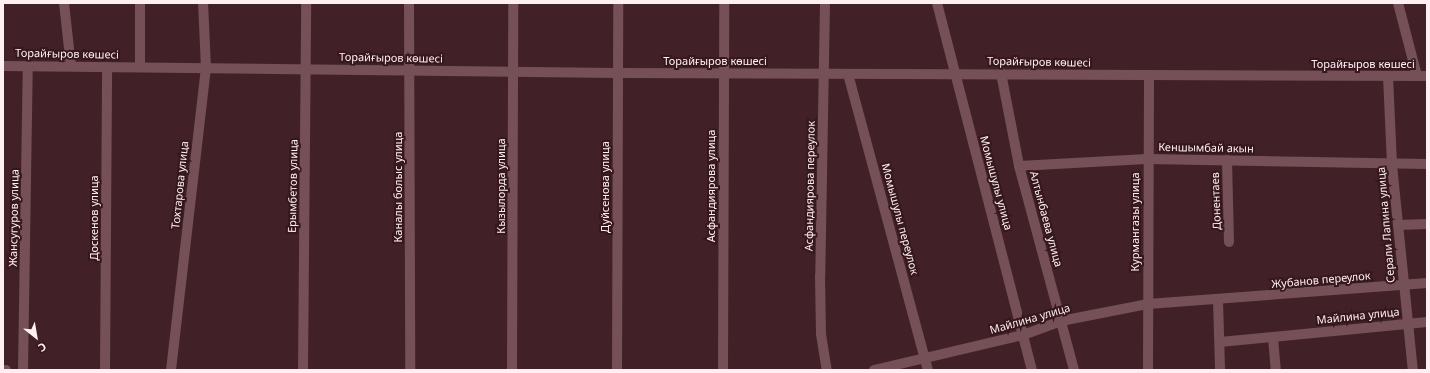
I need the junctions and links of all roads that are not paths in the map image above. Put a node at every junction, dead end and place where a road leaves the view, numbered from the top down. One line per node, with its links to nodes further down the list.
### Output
1 (64, 3): 14 (street)
2 (140, 3): 16 (street)
3 (203, 3): 17 (street, Тохтарова улица)
4 (306, 3): 18 (street, Ерымбетов улица)
5 (409, 3): 19 (street, Каналы болыс улица)
6 (513, 3): 20 (street, Кызылорда улица)
7 (618, 3): 21 (street, Дуйсенова улица)
8 (724, 3): 22 (street, Асфандиярова улица)
9 (825, 3): 24 (street, Асфандиярова переулок)
10 (937, 3): 26 (street, Момышулы улица)
11 (1398, 3): 29 (street)
12 (3, 66): 13 (street, Торайғыров көшесі)
13 (28, 66): 14 (street, Торайғыров көшесі); 51 (street, Жансугуров улица)
14 (71, 66): 15 (street, Торайғыров көшесі)
15 (107, 67): 16 (street, Торайғыров көшесі); 52 (street, Доскенов улица)
16 (140, 67): 17 (street, Торайғыров көшесі)
17 (206, 68): 18 (street, Торайғыров көшесі); 53 (street, Тохтарова улица)
18 (306, 69): 19 (street, Торайғыров көшесі); 54 (street, Ерымбетов улица)
19 (409, 70): 20 (street, Торайғыров көшесі); 55 (street, Каналы болыс улица)
20 (513, 72): 21 (street, Торайғыров көшесі); 56 (street, Кызылорда улица)
21 (617, 73): 22 (street, Торайғыров көшесі); 57 (street, Дуйсенова улица)
22 (723, 73): 24 (street, Торайғыров көшесі); 58 (street, Асфандиярова улица)
23 (1001, 73): 26 (street, Торайғыров көшесі); 27 (street, Торайғыров көшесі); 34 (street, Алтынбаева улица)
24 (825, 74): 25 (street, Торайғыров көшесі); 59 (street, Асфандиярова переулок)
25 (848, 74): 26 (street, Торайғыров көшесі); 48 (street, Момышулы переулок)
26 (956, 74): 45 (street, Момышулы улица)
27 (1149, 75): 28 (street, Торайғыров көшесі); 30 (street, Курмангазы улица)
28 (1388, 76): 29 (street, Торайғыров көшесі); 33 (street, Серали Лапина улица)
29 (1422, 76)
30 (1147, 159): 31 (street, Кеншымбай акын); 34 (street, Кеншымбай акын); 41 (street, Курмангазы улица)
31 (1227, 160): 33 (street, Кеншымбай акын); 37 (street, Донентаев)
32 (1427, 164): 33 (street, Кеншымбай акын)
33 (1392, 165): 36 (street, Серали Лапина улица)
34 (1019, 166): 42 (street, Алтынбаева улица)
35 (1427, 224): 36 (street)
36 (1398, 225): 39 (street, Серали Лапина улица)
37 (1229, 242)
38 (1427, 283): 39 (street, Жубанов переулок)
39 (1404, 285): 40 (street, Жубанов переулок); 44 (street, Серали Лапина улица)
40 (1218, 301): 41 (street, Майлина улица); 47 (street)
41 (1148, 304): 42 (street, Майлина улица); 64 (street, Курмангазы улица)
42 (1061, 321): 45 (street, Майлина улица); 63 (street, Алтынбаева улица)
43 (1427, 322): 44 (street, Майлина улица)
44 (1407, 323): 46 (street, Майлина улица); 67 (street, Серали Лапина улица)
45 (1023, 335): 48 (street, Майлина улица); 62 (street, Момышулы улица)
46 (1273, 338): 47 (street, Майлина улица); 66 (street)
47 (1220, 342): 65 (street)
48 (925, 358): 60 (street, Майлина улица); 61 (street, Момышулы переулок)
49 (3, 370): 50 (street)
50 (6, 370)
51 (23, 370)
52 (105, 370)
53 (171, 370)
54 (303, 370)
55 (410, 370)
56 (512, 370)
57 (617, 370)
58 (723, 370)
59 (827, 370)
60 (874, 370)
61 (928, 370)
62 (1032, 370)
63 (1074, 370)
64 (1148, 370)
65 (1220, 370)
66 (1276, 370)
67 (1413, 370)

